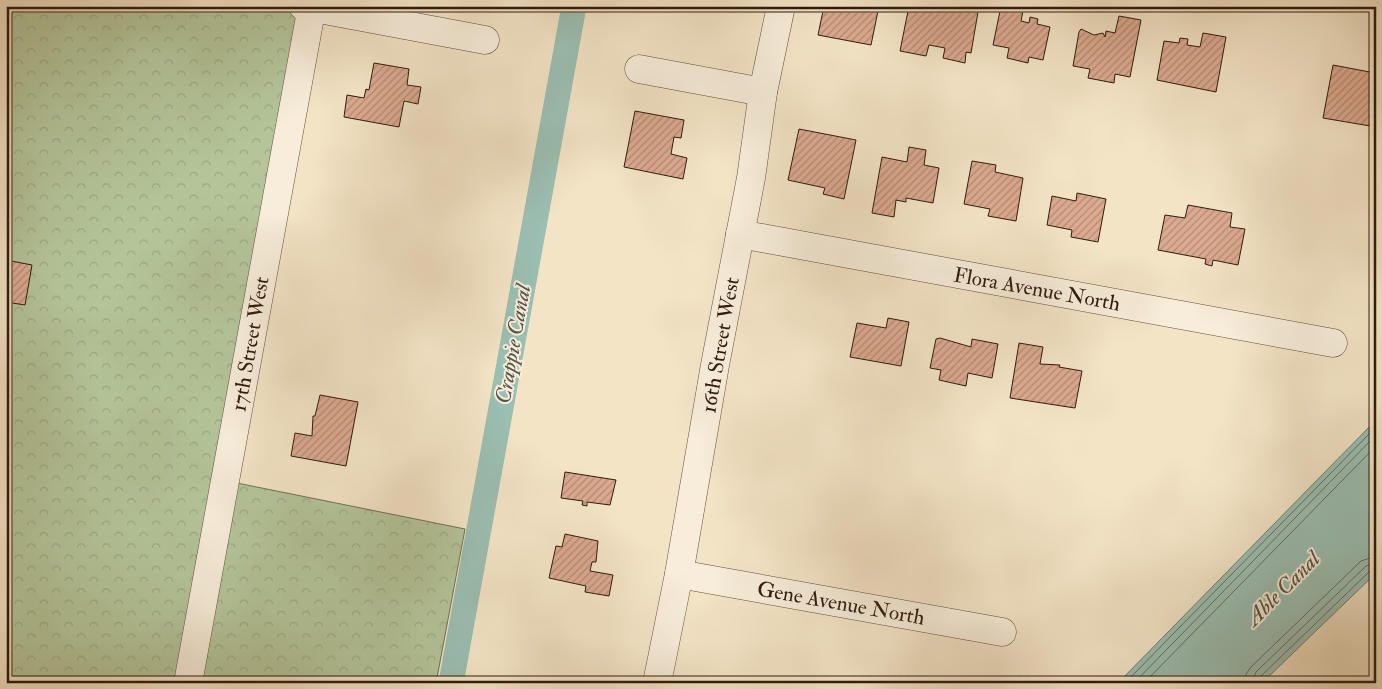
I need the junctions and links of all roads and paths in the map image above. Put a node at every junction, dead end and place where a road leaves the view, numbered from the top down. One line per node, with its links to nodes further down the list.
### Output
1 (781, 6): 5 (street, 16th Street West)
2 (309, 7): 3 (street); 10 (street, 17th Street West)
3 (485, 40)
4 (639, 69): 5 (street)
5 (763, 92): 6 (street, 16th Street West)
6 (740, 234): 7 (street, Flora Avenue North); 8 (street, 16th Street West)
7 (1334, 343)
8 (679, 574): 9 (street, Gene Avenue North); 11 (street, 16th Street West)
9 (1002, 632)
10 (188, 683)
11 (657, 683)

